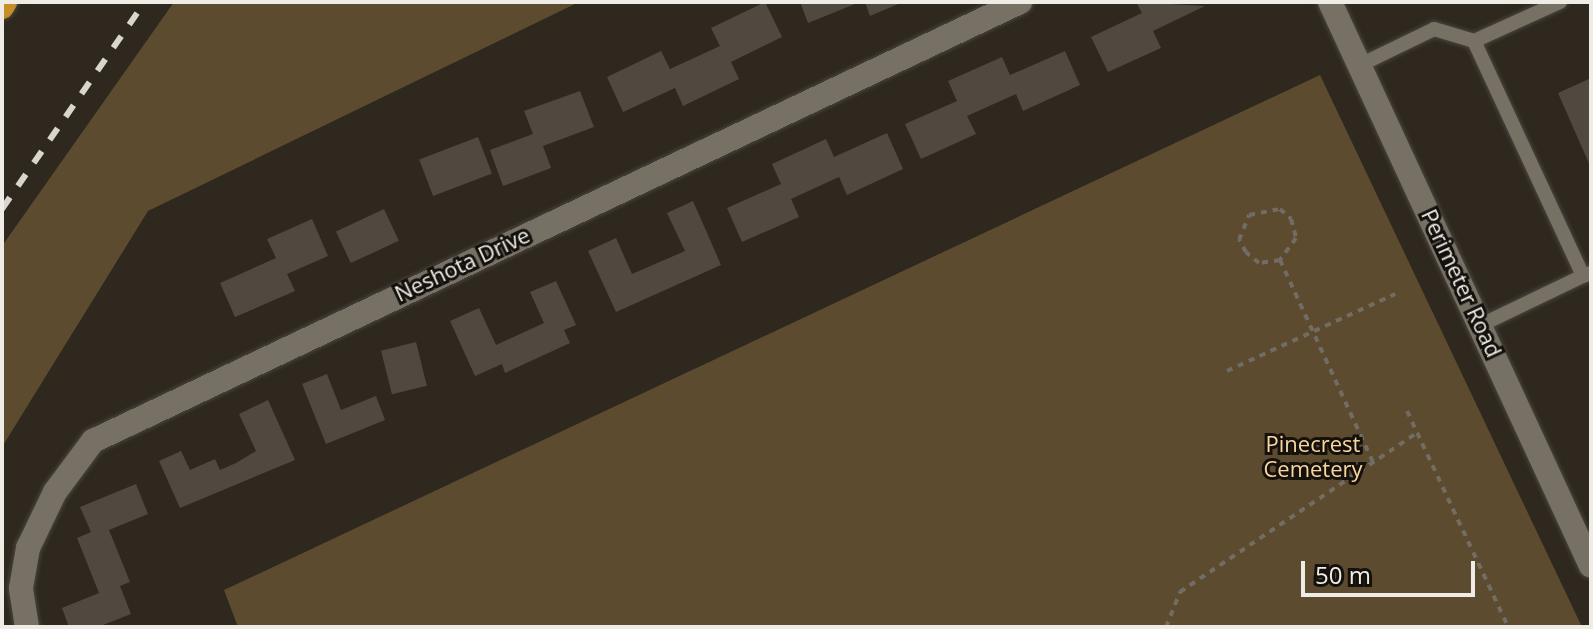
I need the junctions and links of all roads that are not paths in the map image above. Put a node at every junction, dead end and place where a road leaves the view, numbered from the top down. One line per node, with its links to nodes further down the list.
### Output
1 (1020, 2): 9 (street, Neshota Drive)
2 (1330, 2): 5 (street, Perimeter Road)
3 (1560, 2): 4 (lane)
4 (1474, 41): 5 (lane); 6 (lane)
5 (1360, 65): 7 (street, Perimeter Road)
6 (1587, 274): 7 (lane)
7 (1481, 325): 8 (street, Perimeter Road)
8 (1591, 566)
9 (27, 627)

